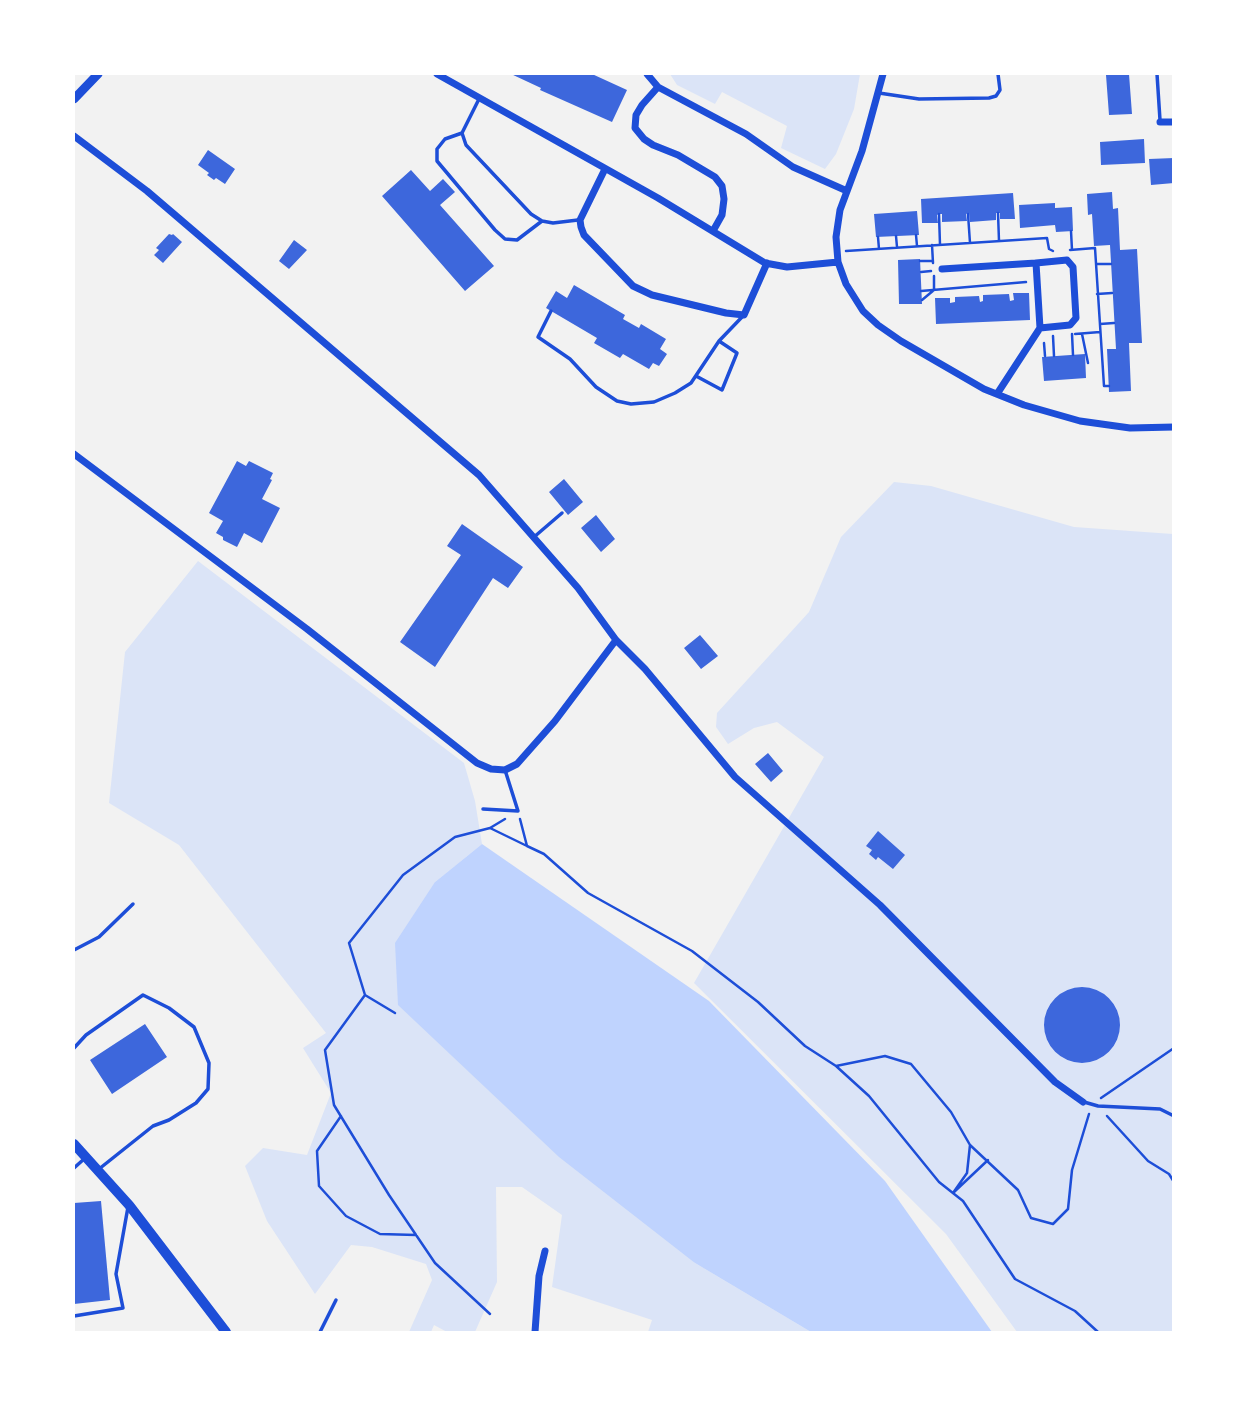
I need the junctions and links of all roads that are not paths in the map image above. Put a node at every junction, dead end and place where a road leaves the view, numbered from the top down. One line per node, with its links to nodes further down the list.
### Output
1 (97, 74): 10 (street)
2 (437, 74): 9 (street)
3 (647, 74): 7 (street)
4 (883, 74): 8 (street)
5 (998, 74): 8 (lane)
6 (1157, 74): 11 (lane)
7 (658, 87): 16 (street); 19 (street)
8 (878, 93): 16 (street)
9 (480, 98): 13 (lane); 15 (street)
10 (74, 99)
11 (1160, 122): 12 (street)
12 (1174, 122)
13 (462, 133): 18 (lane); 18 (lane)
14 (74, 136): 33 (street)
15 (605, 169): 17 (street); 19 (street)
16 (847, 191): 20 (street)
17 (580, 220): 18 (lane); 25 (street)
18 (542, 221)
19 (713, 232): 22 (street)
20 (838, 262): 22 (street); 29 (street)
21 (1036, 262): 23 (street); 26 (street); 26 (street)
22 (767, 263): 25 (street)
23 (938, 270)
24 (551, 311): 28 (lane)
25 (744, 315): 27 (lane)
26 (1040, 328): 29 (street)
27 (719, 341): 28 (lane); 28 (lane)
28 (696, 376)
29 (997, 394): 30 (street)
30 (1174, 427)
31 (74, 454): 35 (street)
32 (562, 513): 33 (lane)
33 (534, 537): 34 (street)
34 (616, 640): 35 (street); 40 (street)
35 (505, 770): 36 (lane)
36 (483, 809)
37 (133, 904): 38 (lane)
38 (74, 950)
39 (74, 1048): 45 (lane)
40 (1083, 1102): 41 (lane)
41 (1174, 1116)
42 (74, 1144): 43 (main road)
43 (85, 1157): 44 (lane); 45 (main road)
44 (74, 1168)
45 (97, 1171): 46 (main road)
46 (129, 1205): 49 (lane); 50 (main road)
47 (545, 1251): 52 (street)
48 (336, 1300): 51 (lane)
49 (74, 1316)
50 (226, 1332)
51 (320, 1332)
52 (535, 1332)

